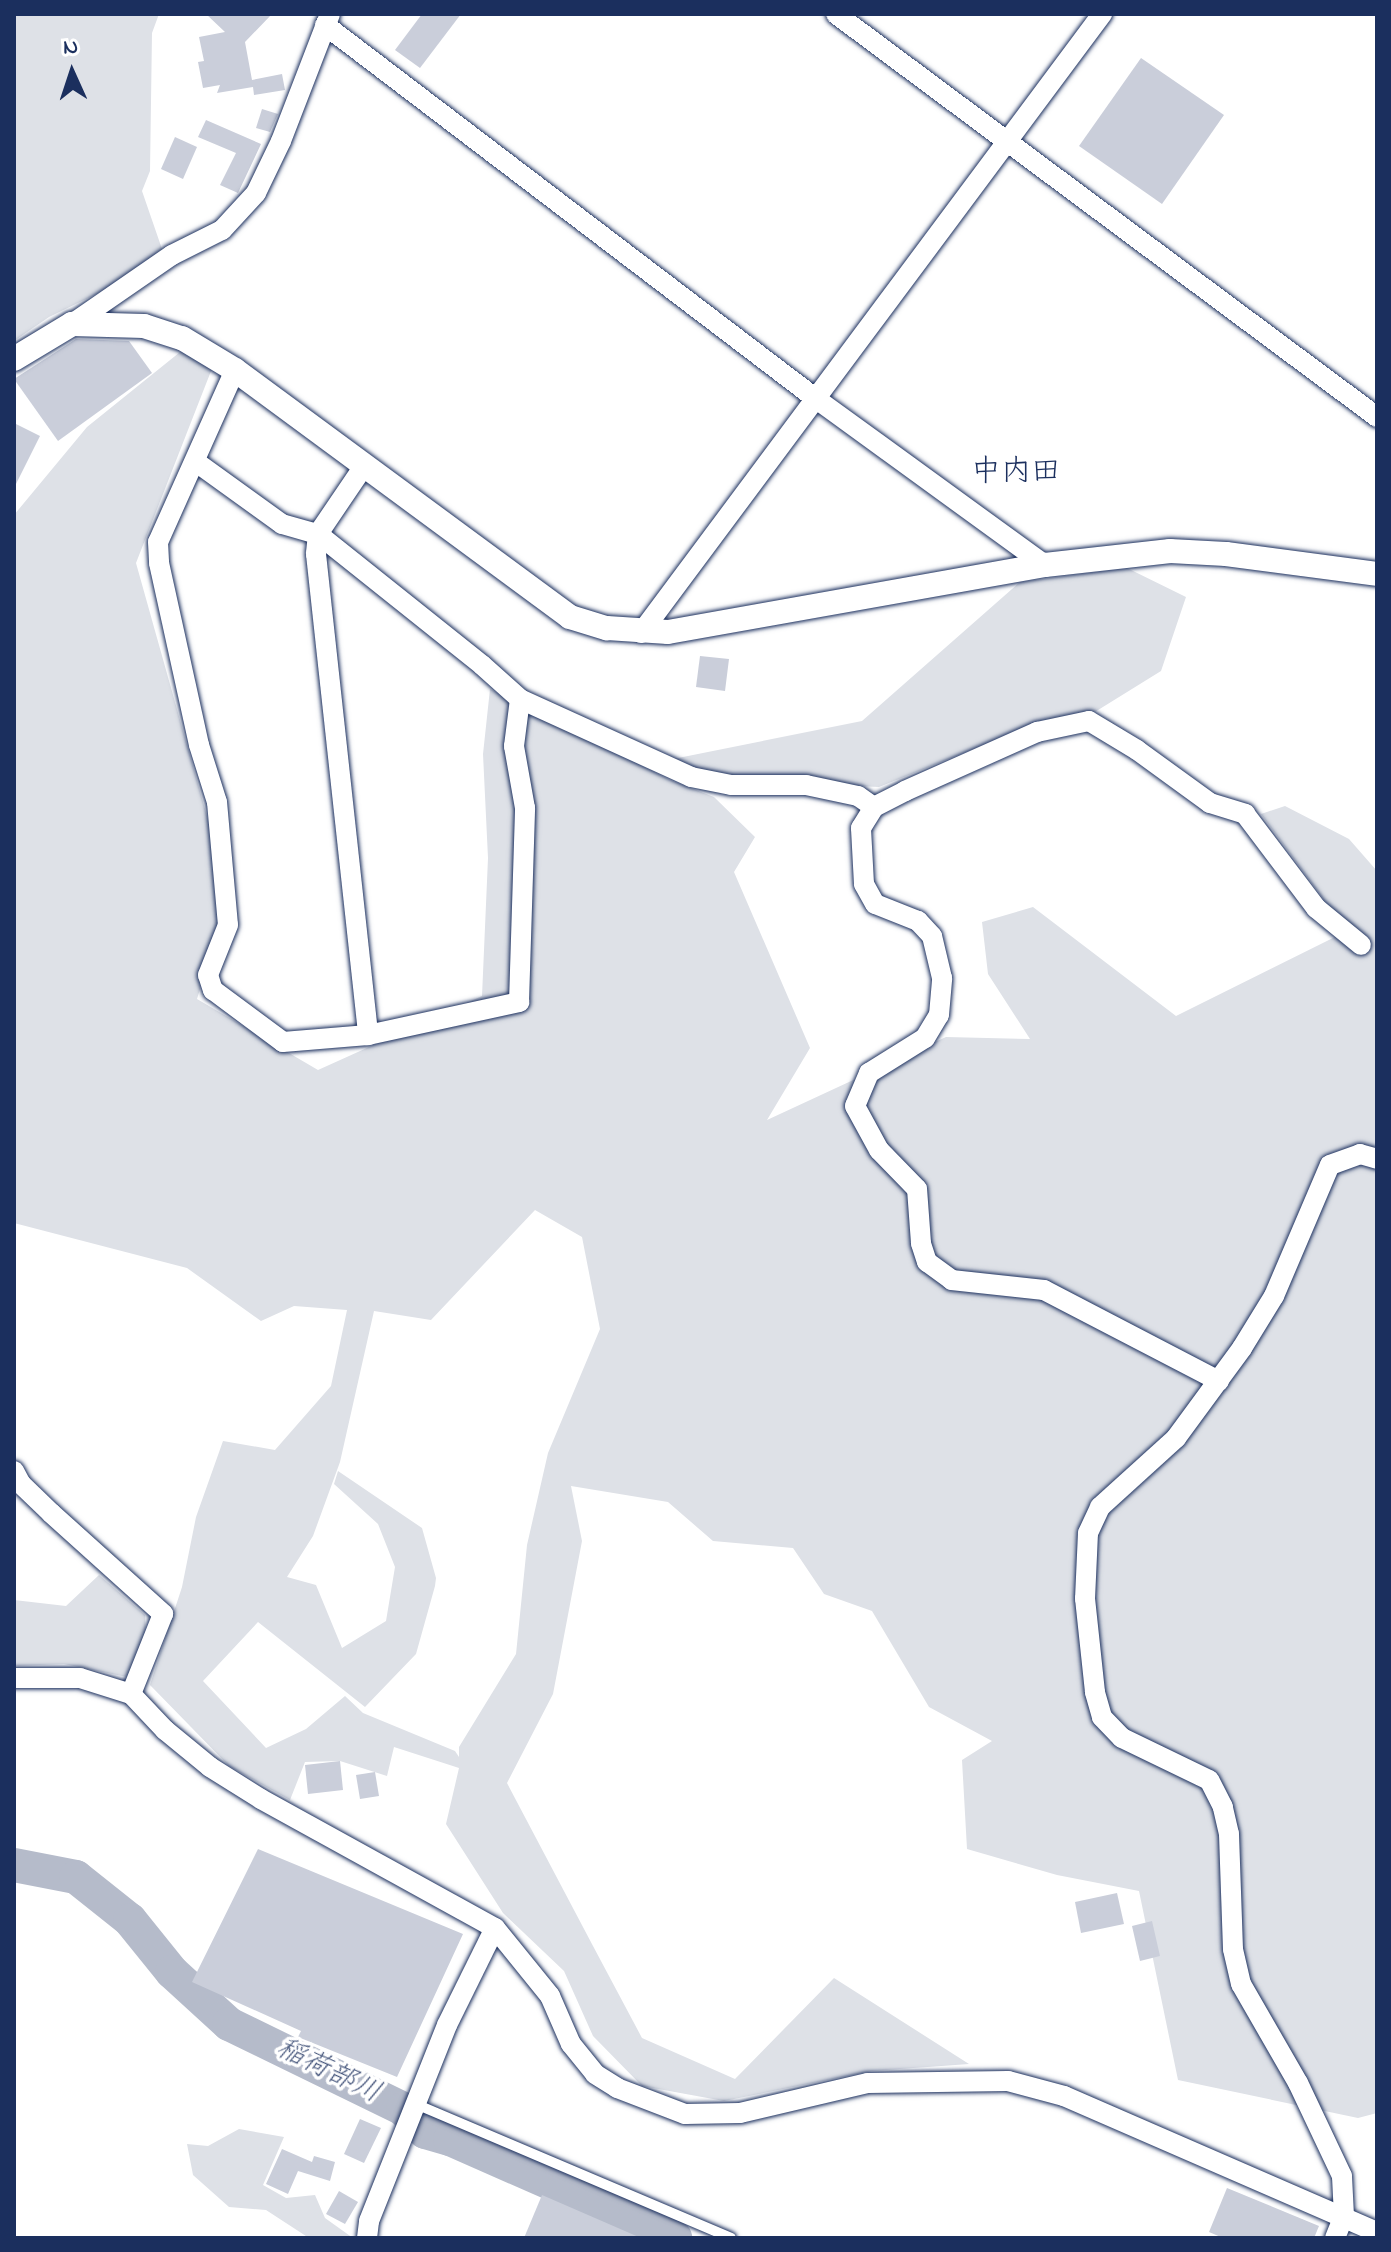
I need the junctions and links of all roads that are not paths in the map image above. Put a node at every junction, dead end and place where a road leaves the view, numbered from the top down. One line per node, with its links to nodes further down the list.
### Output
1 (836, 14): 4 (street)
2 (1102, 14): 4 (street)
3 (328, 20): 5 (street); 8 (street)
4 (1007, 142): 8 (street); 9 (street)
5 (72, 324): 6 (street); 7 (street)
6 (14, 359)
7 (235, 370): 10 (street); 11 (street)
8 (815, 398): 13 (street); 15 (street)
9 (1377, 417)
10 (196, 462): 12 (street); 19 (street)
11 (364, 466): 12 (street); 15 (street)
12 (318, 534): 16 (street); 19 (street)
13 (1045, 565): 14 (street); 15 (street)
14 (1377, 574)
15 (641, 633)
16 (520, 699): 17 (street); 19 (street)
17 (874, 807): 18 (street); 21 (street)
18 (1361, 945)
19 (368, 1035)
20 (1377, 1159): 21 (street)
21 (1219, 1381): 27 (street)
22 (14, 1471): 24 (street)
23 (14, 1678): 24 (street)
24 (131, 1694): 25 (street)
25 (495, 1928): 26 (street); 27 (street)
26 (418, 2105): 29 (street); 30 (lane)
27 (1344, 2216): 28 (street); 31 (street)
28 (1377, 2232)
29 (367, 2238)
30 (731, 2238)
31 (1335, 2238)

